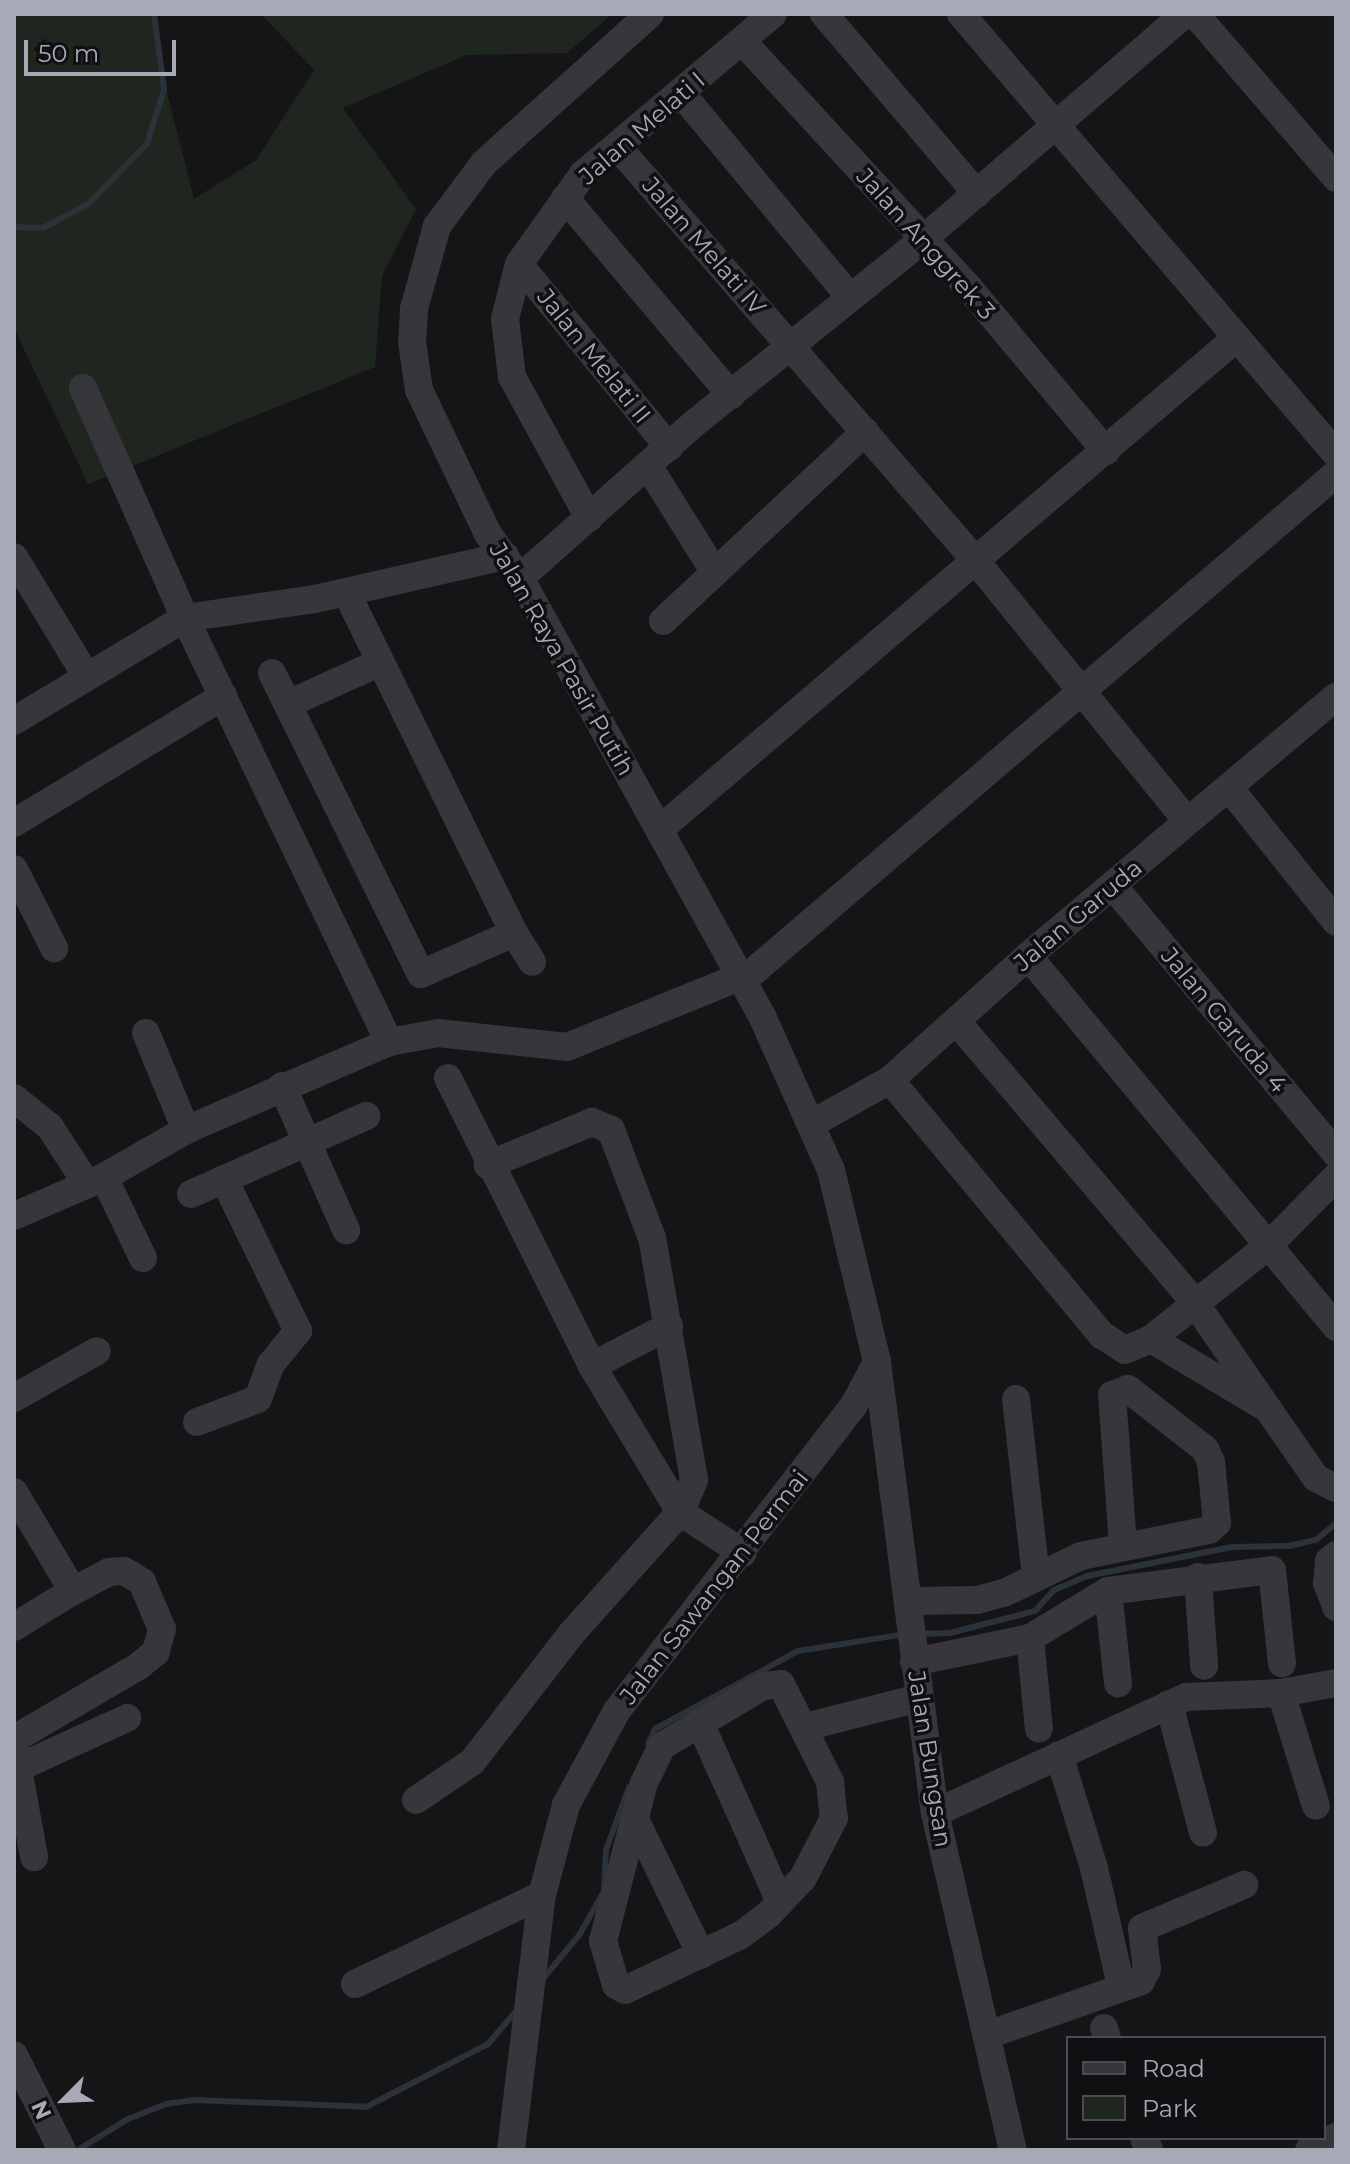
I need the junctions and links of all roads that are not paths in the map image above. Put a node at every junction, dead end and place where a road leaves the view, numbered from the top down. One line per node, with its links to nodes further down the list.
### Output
1 (650, 14): 29 (street, Jalan Raya Pasir Putih)
2 (773, 14): 7 (street, Jalan Melati I)
3 (824, 14): 12 (street)
4 (961, 14): 9 (street)
5 (1185, 14): 9 (street)
6 (1195, 14): 11 (street)
7 (742, 41): 8 (street, Jalan Melati I); 14 (street, Jalan Anggrek 3)
8 (681, 93): 10 (street, Jalan Melati I); 16 (street)
9 (1055, 122): 12 (street); 17 (street)
10 (617, 146): 13 (street, Jalan Melati I); 18 (street, Jalan Melati IV)
11 (1336, 178)
12 (977, 194): 14 (street)
13 (565, 198): 15 (street, Jalan Melati I); 20 (street)
14 (922, 240): 16 (street); 22 (street, Jalan Anggrek 3)
15 (519, 264): 24 (street, Jalan Melati II); 26 (street, Jalan Melati I)
16 (850, 297): 18 (street)
17 (1234, 340): 22 (street); 23 (street)
18 (791, 347): 20 (street); 21 (street, Jalan Melati IV)
19 (83, 388): 32 (street)
20 (731, 395): 24 (street)
21 (865, 432): 28 (street, Jalan Melati IV); 30 (street)
22 (1106, 451): 28 (street)
23 (1336, 454)
24 (659, 457): 26 (street); 30 (street, Jalan Melati II)
25 (1336, 474): 37 (street)
26 (589, 518): 29 (street)
27 (14, 557): 36 (street)
28 (975, 560): 37 (street, Jalan Melati IV); 45 (street)
29 (512, 567): 31 (street); 45 (street, Jalan Raya Pasir Putih)
30 (714, 571): 33 (street)
31 (347, 593): 32 (street); 34 (street)
32 (185, 618): 36 (street); 38 (street)
33 (663, 621)
34 (379, 663): 40 (street); 49 (street)
35 (272, 673): 40 (street)
36 (87, 677): 41 (street)
37 (1079, 690): 43 (street, Jalan Melati IV); 53 (street)
38 (224, 696): 44 (street); 56 (street)
39 (1335, 698): 42 (street, Jalan Garuda)
40 (288, 704): 49 (street)
41 (14, 721)
42 (1230, 789): 43 (street, Jalan Garuda); 48 (street)
43 (1187, 821): 47 (street, Jalan Garuda)
44 (14, 823)
45 (660, 829): 53 (street, Jalan Raya Pasir Putih)
46 (14, 869): 50 (street)
47 (1113, 886): 51 (street, Jalan Garuda); 65 (street, Jalan Garuda 4)
48 (1336, 922)
49 (514, 933): 52 (street)
50 (54, 948)
51 (1028, 956): 54 (street, Jalan Garuda); 73 (street)
52 (532, 962)
53 (741, 978): 56 (street); 62 (street, Jalan Raya Pasir Putih)
54 (957, 1022): 58 (street, Jalan Garuda); 75 (street)
55 (146, 1033): 63 (street)
56 (389, 1042): 59 (street)
57 (448, 1078): 66 (street)
58 (890, 1080): 62 (street, Jalan Garuda); 78 (street)
59 (282, 1086): 63 (street); 64 (street)
60 (14, 1098): 69 (street)
61 (366, 1116): 64 (street)
62 (813, 1123): 80 (street, Jalan Raya Pasir Putih)
63 (186, 1130): 69 (street)
64 (306, 1139): 68 (street); 72 (street)
65 (1336, 1154)
66 (488, 1165): 76 (street); 81 (street)
67 (1336, 1177): 73 (street)
68 (224, 1179): 70 (street); 85 (street)
69 (95, 1180): 71 (street); 74 (street)
70 (191, 1194)
71 (14, 1216)
72 (346, 1230)
73 (1268, 1246): 75 (street); 77 (street)
74 (143, 1258)
75 (1195, 1303): 78 (street); 84 (street)
76 (669, 1326): 81 (street); 88 (street)
77 (1336, 1327)
78 (1151, 1339): 84 (street)
79 (97, 1351): 82 (street)
80 (877, 1362): 90 (street, Jalan Sawangan Permai); 97 (street, Jalan Bungsan)
81 (592, 1366): 88 (street)
82 (14, 1398)
83 (1016, 1399): 93 (street)
84 (1268, 1409): 86 (street)
85 (197, 1422)
86 (1336, 1488)
87 (14, 1492): 94 (street)
88 (680, 1512): 90 (street); 115 (street)
89 (1123, 1546): 89 (street); 93 (street)
90 (743, 1553): 122 (street, Jalan Sawangan Permai)
91 (1336, 1555): 96 (street)
92 (1198, 1577): 95 (street); 101 (street); 102 (street)
93 (1036, 1578): 97 (street)
94 (73, 1591): 98 (street); 112 (street)
95 (1108, 1591): 99 (street); 103 (street)
96 (1336, 1607)
97 (911, 1610): 100 (street, Jalan Bungsan)
98 (14, 1627)
99 (1030, 1638): 100 (street); 111 (street)
100 (914, 1656): 106 (street, Jalan Bungsan)
101 (1282, 1663)
102 (1204, 1666)
103 (1118, 1683)
104 (1336, 1683): 105 (street)
105 (1281, 1693): 107 (street); 116 (street)
106 (919, 1698): 110 (street); 117 (street, Jalan Bungsan)
107 (1169, 1704): 113 (street); 119 (street)
108 (127, 1718): 114 (street)
109 (700, 1723): 110 (street); 118 (street); 123 (street)
110 (805, 1727): 123 (street)
111 (1039, 1729)
112 (14, 1739)
113 (1059, 1755): 117 (street); 125 (street)
114 (17, 1757): 120 (street)
115 (416, 1800)
116 (1316, 1806)
117 (935, 1813): 127 (street, Jalan Bungsan)
118 (635, 1819): 124 (street); 124 (street)
119 (1203, 1833)
120 (34, 1857)
121 (1244, 1885): 127 (street)
122 (542, 1895): 126 (street); 131 (street, Jalan Sawangan Permai)
123 (780, 1902): 124 (street)
124 (701, 1955)
125 (1118, 1973)
126 (355, 1984)
127 (988, 2035): 132 (street, Jalan Bungsan)
128 (14, 2055): 130 (street)
129 (1336, 2137): 133 (street)
130 (62, 2146)
131 (511, 2150)
132 (1013, 2150)
133 (1309, 2150)

